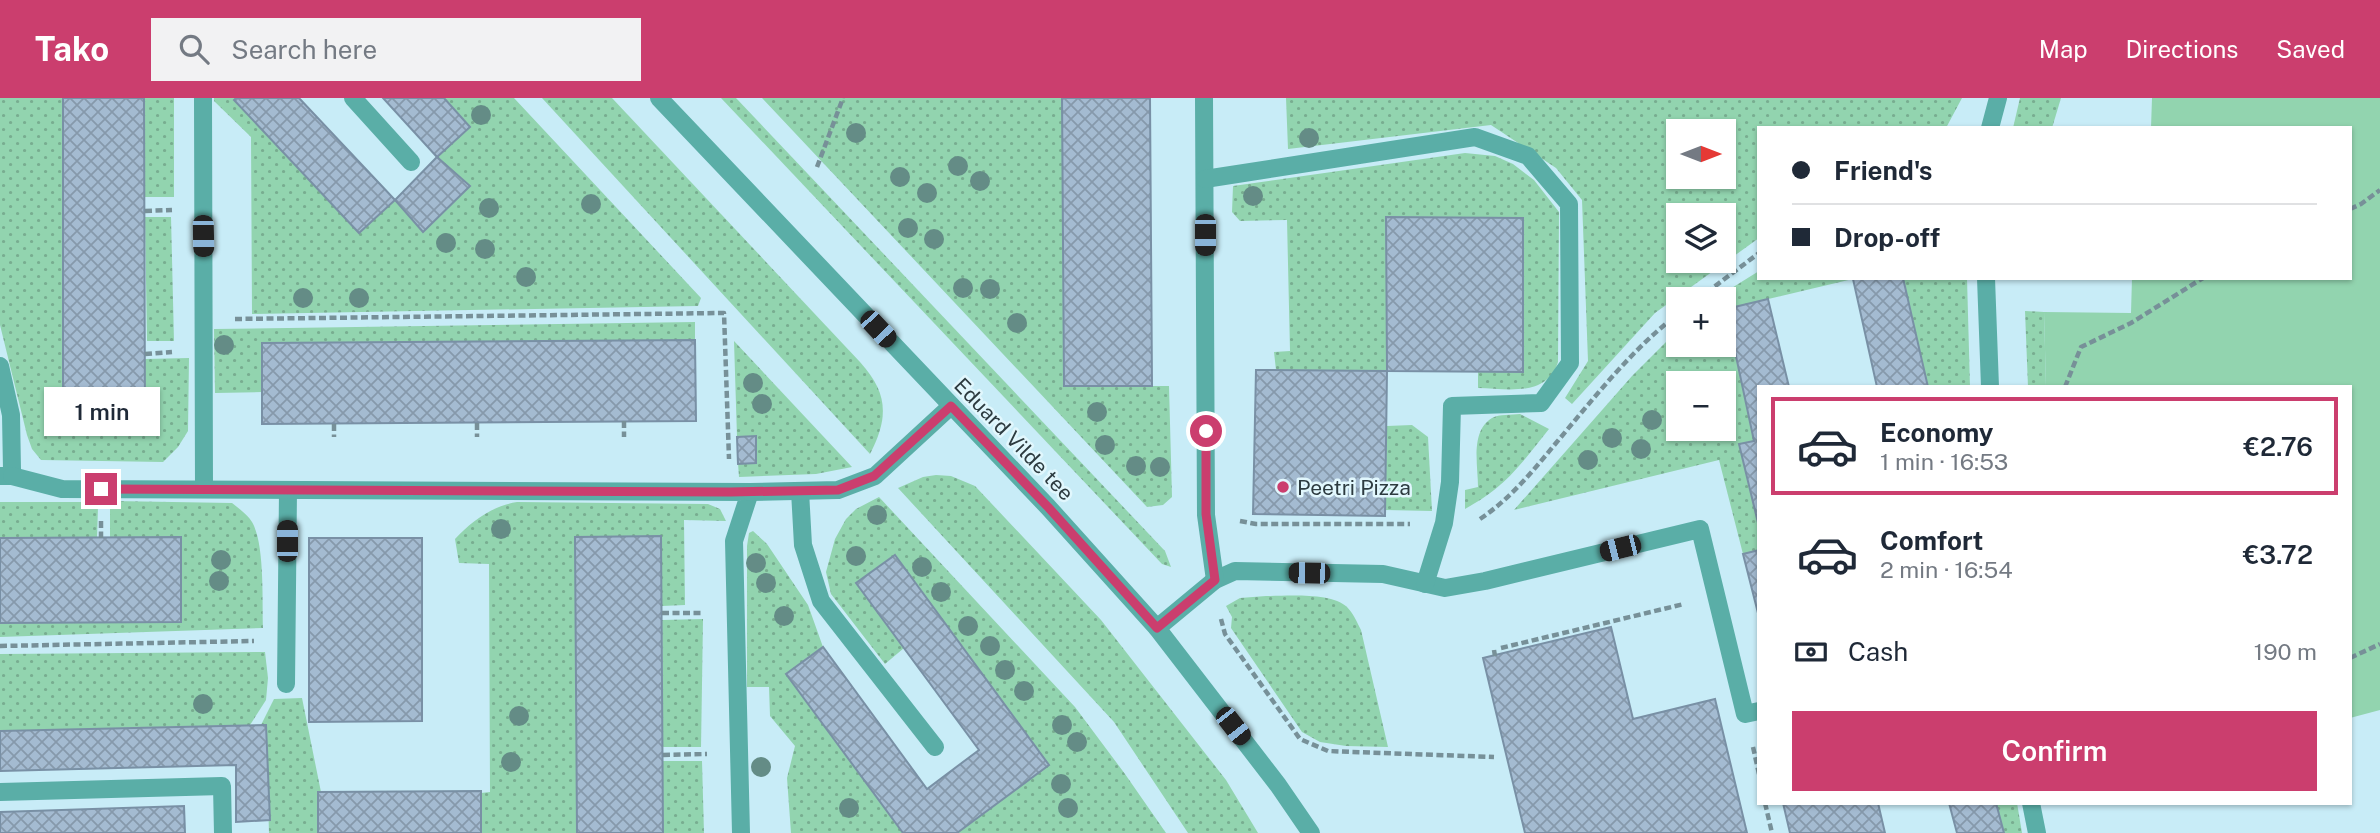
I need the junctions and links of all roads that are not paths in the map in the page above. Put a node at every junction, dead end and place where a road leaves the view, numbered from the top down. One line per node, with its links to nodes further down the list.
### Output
1 (202, 98): 14 (street)
2 (353, 98): 7 (street)
3 (659, 98): 12 (street, Eduard Vilde tee)
4 (1204, 98): 8 (street)
5 (1998, 98): 6 (street)
6 (1991, 126)
7 (411, 162)
8 (1205, 179): 18 (street); 19 (street)
9 (1986, 280): 11 (street)
10 (0, 366): 13 (street)
11 (1990, 385)
12 (951, 406): 16 (street); 20 (street, Eduard Vilde tee)
13 (6, 476): 14 (street)
14 (204, 489): 15 (street)
15 (288, 491): 17 (street); 21 (street)
16 (800, 491): 17 (street); 23 (street)
17 (750, 492): 27 (street)
18 (1215, 580): 19 (street); 20 (street)
19 (1425, 584): 22 (street)
20 (1157, 628): 28 (street, Eduard Vilde tee)
21 (286, 684)
22 (1757, 711)
23 (935, 747)
24 (0, 792): 26 (street)
25 (2031, 805): 29 (street)
26 (223, 833)
27 (741, 833)
28 (1311, 833)
29 (2037, 833)

